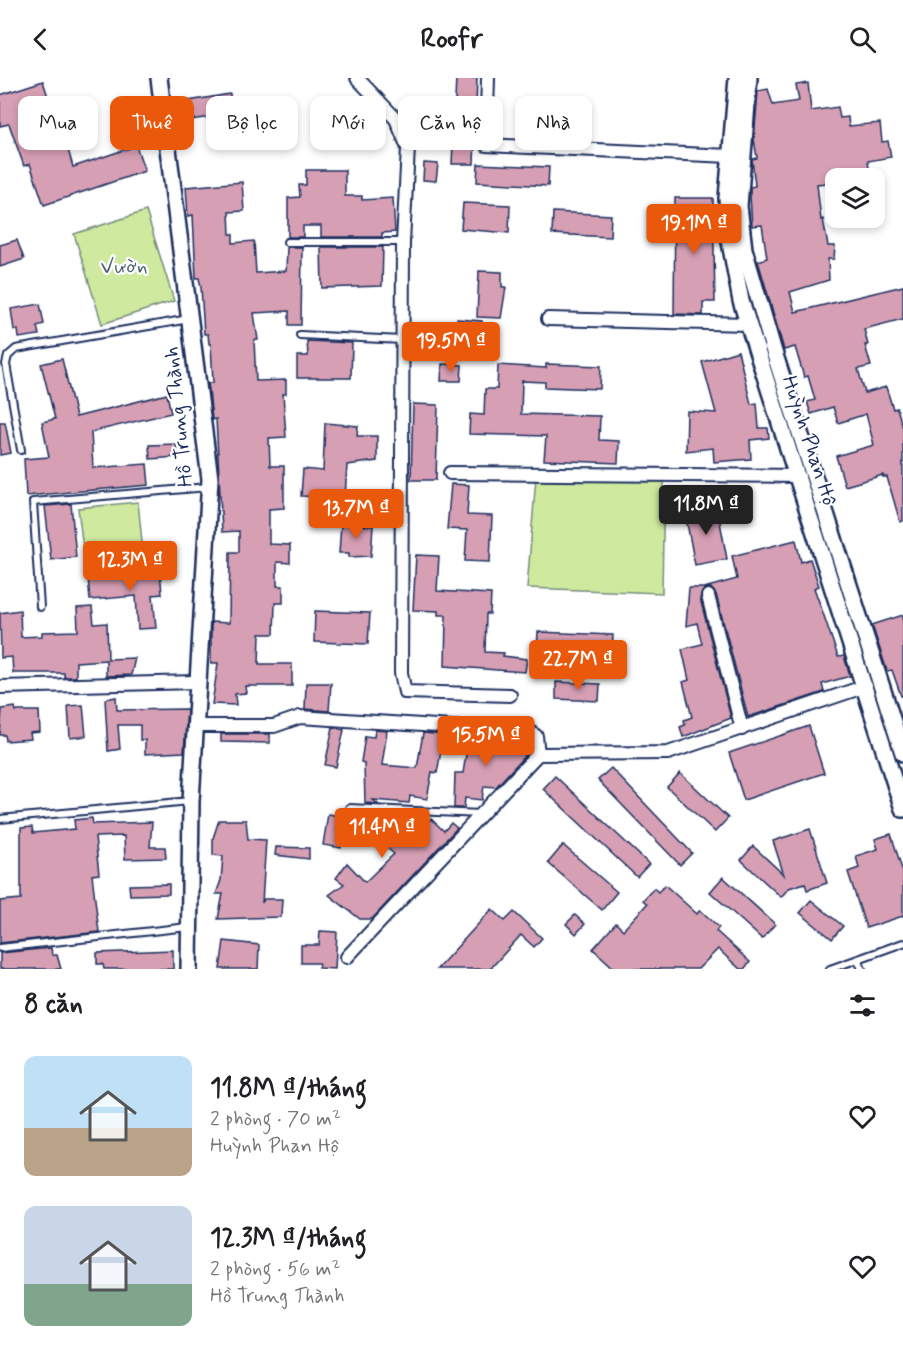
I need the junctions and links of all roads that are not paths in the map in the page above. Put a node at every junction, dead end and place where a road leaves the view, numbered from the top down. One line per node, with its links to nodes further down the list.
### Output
1 (159, 78): 9 (street, Hồ Trung Thành)
2 (357, 78): 8 (street)
3 (488, 78): 6 (street)
4 (737, 78): 6 (street, Huỳnh Phan Hộ)
5 (749, 78): 6 (street, Huỳnh Phan Hộ)
6 (737, 157): 11 (street, Huỳnh Phan Hộ); 16 (street, Huỳnh Phan Hộ)
7 (287, 242): 8 (lane)
8 (403, 242): 13 (street)
9 (190, 318): 14 (lane); 17 (street, Hồ Trung Thành)
10 (548, 319): 11 (street)
11 (748, 324): 16 (street, Huỳnh Phan Hộ)
12 (300, 335): 13 (lane)
13 (403, 340): 23 (street)
14 (21, 450)
15 (450, 473): 16 (street)
16 (806, 474): 21 (street, Huỳnh Phan Hộ); 26 (street, Huỳnh Phan Hộ)
17 (210, 486): 19 (lane); 20 (street, Hồ Trung Thành)
18 (708, 596): 25 (street)
19 (40, 607)
20 (196, 682): 22 (street); 24 (street, Hồ Trung Thành)
21 (866, 686): 25 (street); 30 (street, Huỳnh Phan Hộ)
22 (0, 687)
23 (510, 695)
24 (194, 726): 27 (street); 28 (street, Hồ Trung Thành)
25 (742, 729): 27 (street)
26 (903, 753)
27 (538, 754): 31 (street)
28 (191, 801): 32 (lane); 33 (street, Hồ Trung Thành)
29 (349, 808): 31 (lane)
30 (903, 808)
31 (482, 814): 36 (street)
32 (0, 819)
33 (189, 927): 35 (lane); 38 (street, Hồ Trung Thành)
34 (903, 943): 37 (lane)
35 (0, 948)
36 (347, 957)
37 (858, 960): 39 (lane); 40 (lane)
38 (189, 969)
39 (830, 969)
40 (862, 969)

